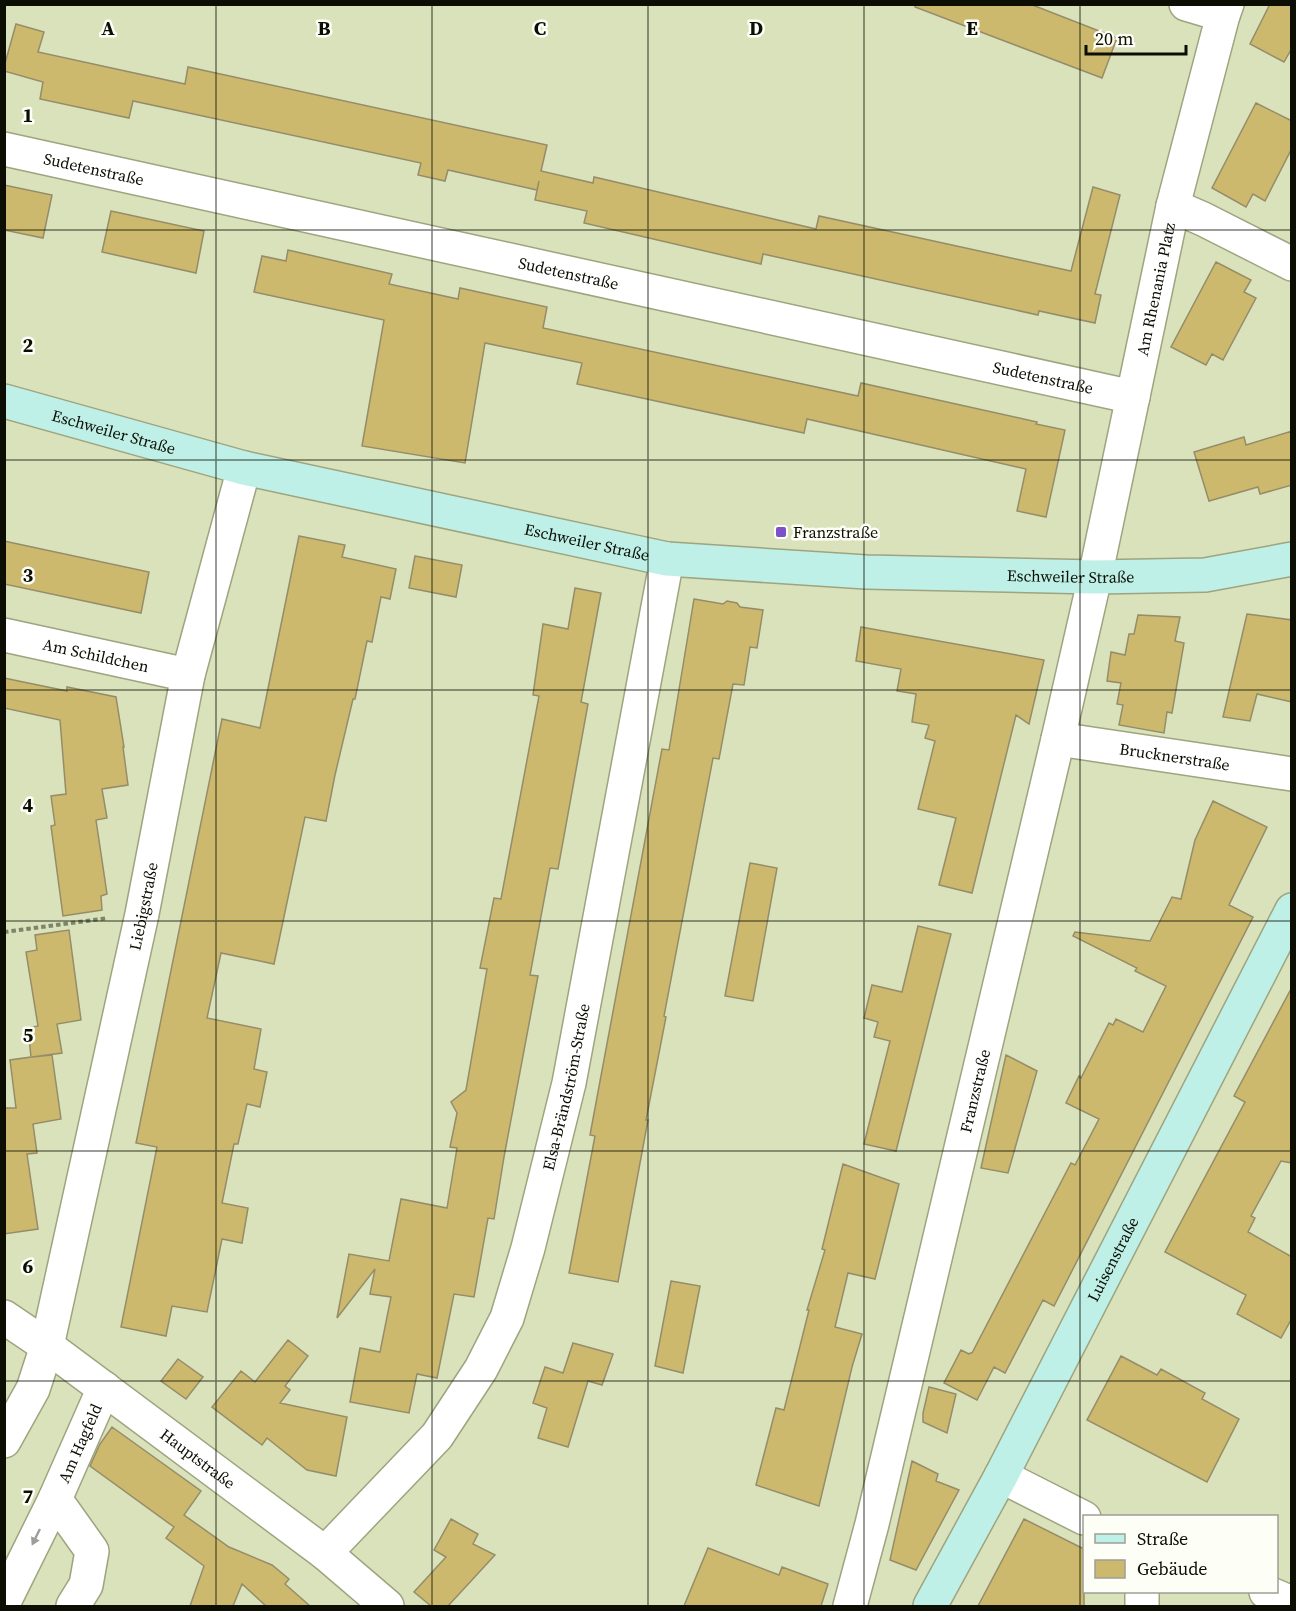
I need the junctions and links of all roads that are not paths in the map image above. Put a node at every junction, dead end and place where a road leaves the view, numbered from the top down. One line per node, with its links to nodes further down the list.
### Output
1 (1186, 4): 2 (street)
2 (1225, 10): 4 (street, Am Rhenania Platz)
3 (4, 149): 6 (street, Sudetenstraße)
4 (1173, 206): 5 (street); 6 (street, Am Rhenania Platz)
5 (1292, 264)
6 (1133, 397): 11 (street, Am Rhenania Platz)
7 (4, 401): 8 (street, Eschweiler Straße)
8 (244, 468): 9 (street, Eschweiler Straße); 13 (street, Liebigstraße)
9 (667, 559): 11 (street, Eschweiler Straße); 24 (street, Elsa-Brändström-Straße)
10 (1292, 559): 11 (street, Eschweiler Straße)
11 (1095, 577): 14 (street, Franzstraße)
12 (4, 635): 13 (street, Am Schildchen)
13 (188, 675): 18 (street, Liebigstraße)
14 (1059, 739): 15 (street, Brucknerstraße); 30 (street, Franzstraße)
15 (1292, 774)
16 (1292, 910): 21 (street, Luisenstraße)
17 (4, 1317): 18 (street, Hauptstraße)
18 (47, 1346): 19 (street, Hauptstraße); 20 (street, Liebigstraße)
19 (104, 1388): 22 (street, Am Hagfeld); 24 (street, Hauptstraße)
20 (4, 1441)
21 (1000, 1476): 23 (street); 31 (street, Luisenstraße)
22 (55, 1499): 26 (street, Am Hagfeld, one-way to 26); 28 (street, Am Hagfeld)
23 (1083, 1518)
24 (325, 1553): 29 (street, Hauptstraße)
25 (1268, 1593): 27 (street)
26 (4, 1602)
27 (1292, 1603)
28 (73, 1606)
29 (387, 1606)
30 (850, 1606)
31 (930, 1606)

